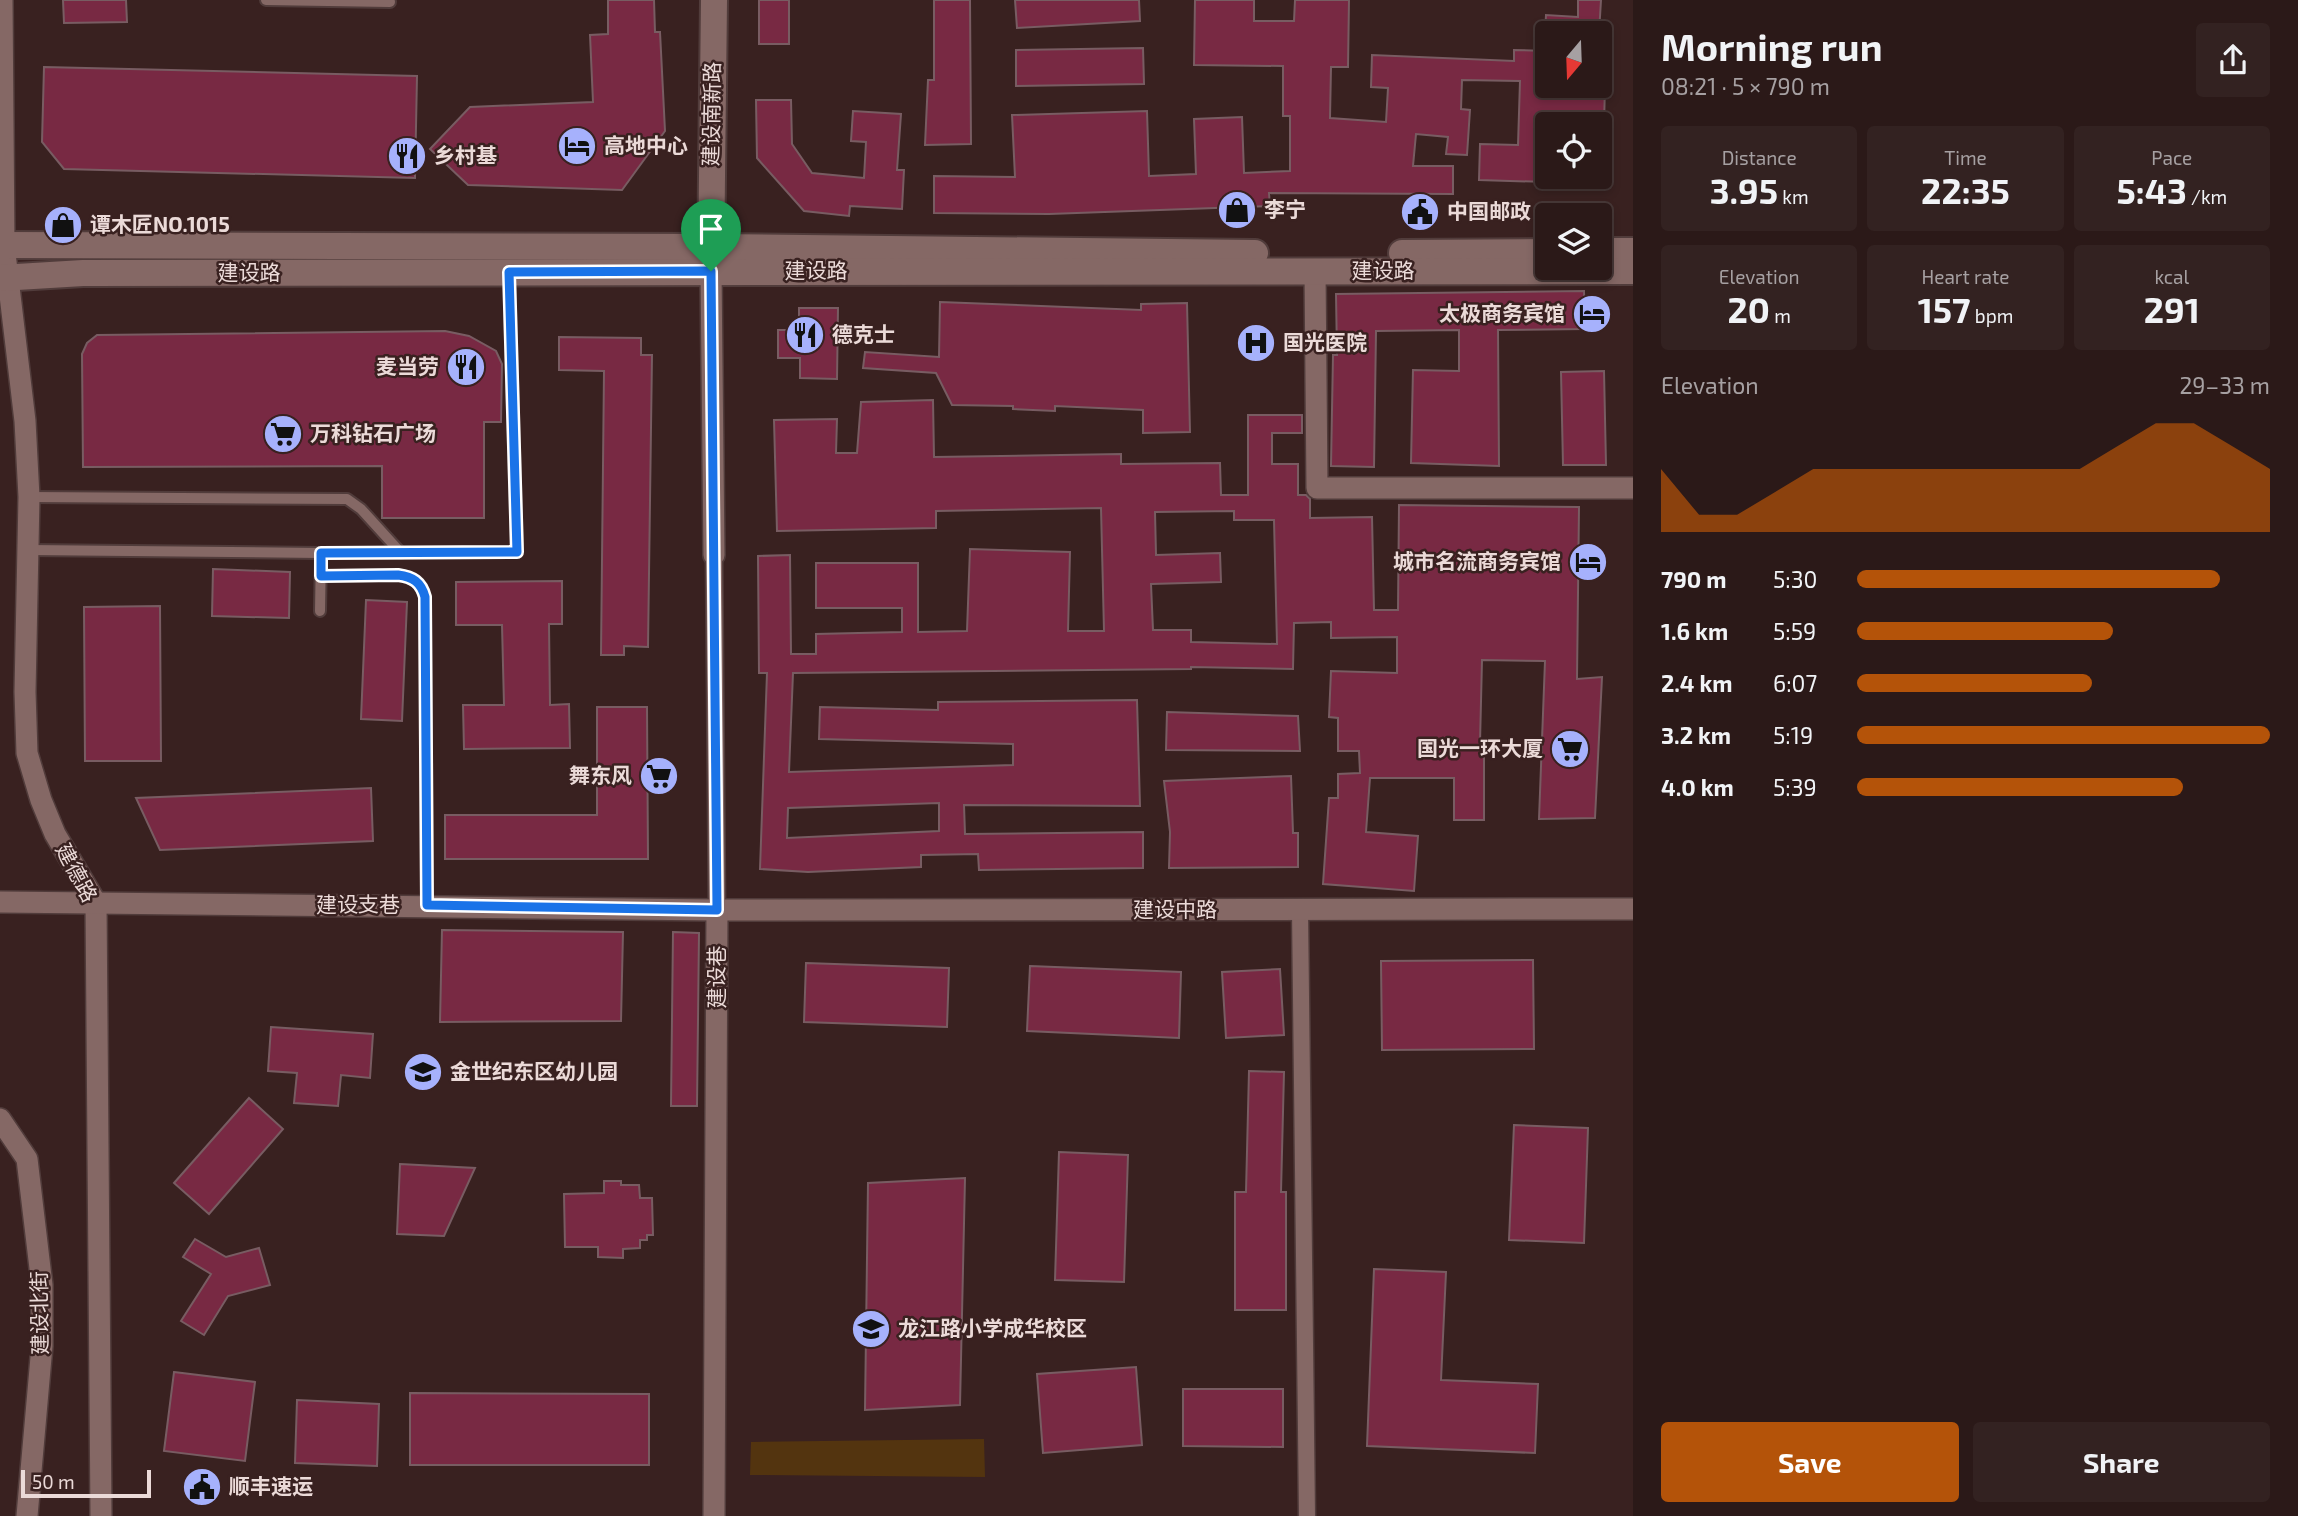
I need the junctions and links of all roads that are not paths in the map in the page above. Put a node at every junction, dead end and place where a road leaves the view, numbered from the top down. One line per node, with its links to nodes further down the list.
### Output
1 (2, 0): 5 (street, 建德路)
2 (266, 0): 4 (lane)
3 (714, 0): 9 (street, 建设南新路)
4 (390, 2)
5 (2, 245): 9 (street, 建设路); 13 (street, 建德路)
6 (1612, 251): 7 (street)
7 (1633, 251)
8 (1535, 252): 9 (street, 建设路)
9 (711, 259): 10 (street, 建设路); 12 (street, 建设路); 19 (street, 建设巷)
10 (1315, 271): 11 (street, 建设路); 14 (street)
11 (1633, 271)
12 (509, 272): 13 (street, 建设路); 18 (lane)
13 (4, 278): 15 (street, 建德路)
14 (1633, 488)
15 (29, 497): 16 (street, 建德路); 18 (lane)
16 (28, 550): 17 (lane); 23 (street, 建德路)
17 (321, 553): 18 (lane); 20 (lane)
18 (401, 553)
19 (714, 555): 26 (street, 建设巷)
20 (321, 576): 21 (lane); 24 (lane)
21 (320, 611)
22 (0, 902): 23 (street, 建设支巷)
23 (96, 903): 24 (street, 建设支巷); 30 (street, 建德路)
24 (427, 905): 26 (street, 建设支巷)
25 (1633, 909): 27 (street, 建设中路)
26 (717, 910): 27 (street, 建设中路); 31 (street, 建设巷)
27 (1300, 910): 32 (street)
28 (0, 1119): 29 (street, 建设北街)
29 (27, 1516)
30 (100, 1516)
31 (714, 1516)
32 (1307, 1516)

